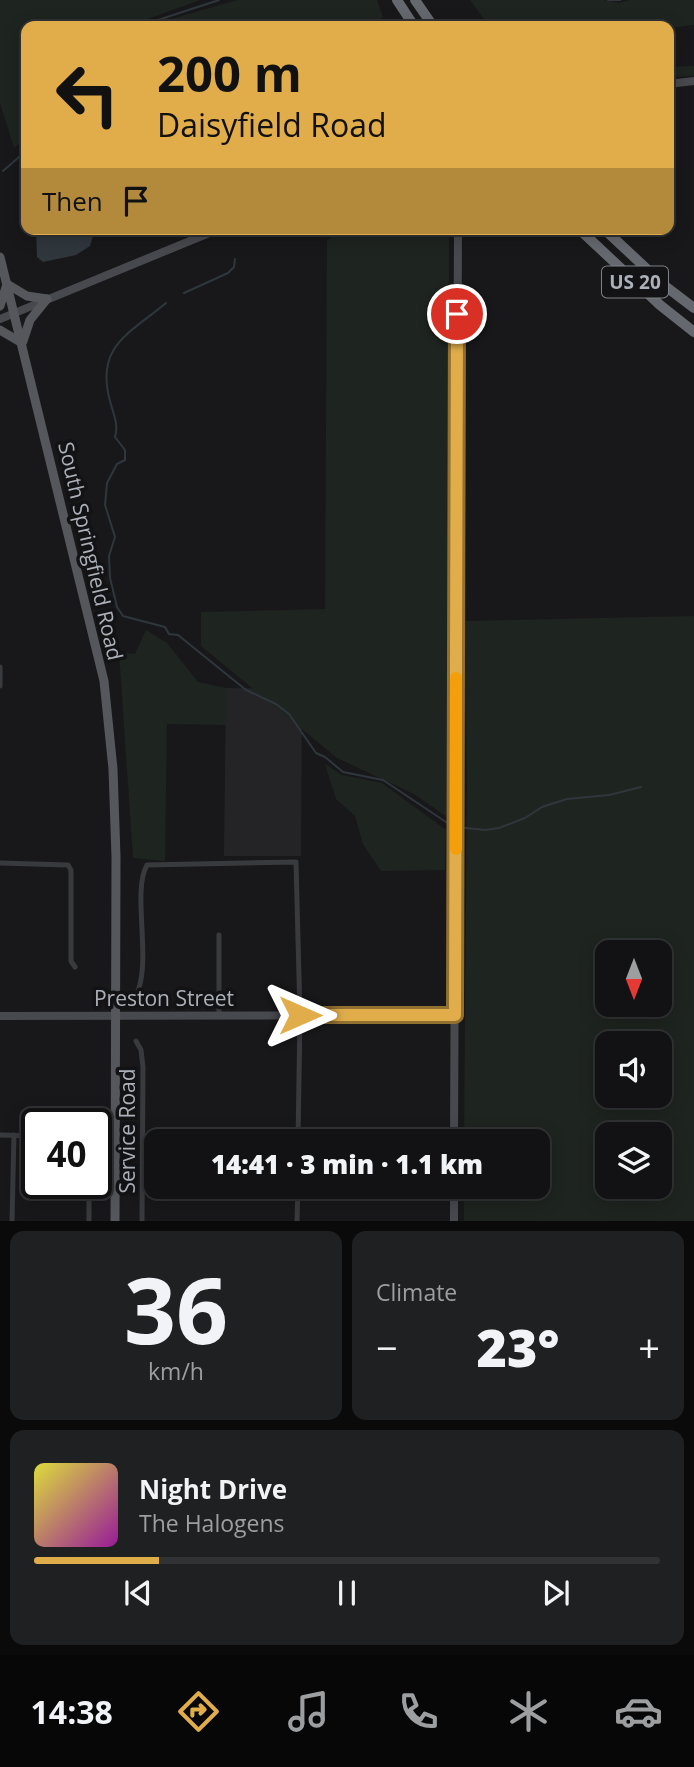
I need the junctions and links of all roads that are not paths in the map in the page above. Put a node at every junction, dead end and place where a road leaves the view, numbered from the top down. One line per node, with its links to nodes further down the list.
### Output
1 (397, 0): 3 (highway)
2 (415, 0): 4 (highway)
3 (411, 21)
4 (430, 21)
5 (694, 81): 6 (street)
6 (674, 83)
7 (204, 235): 13 (street)
8 (458, 235): 29 (street)
9 (585, 235): 19 (highway, US 20)
10 (610, 235): 15 (highway, US 20)
11 (0, 257): 12 (main road, South Springfield Road)
12 (8, 284): 13 (main road); 14 (main road); 16 (main road, South Springfield Road)
13 (47, 299): 16 (street); 20 (main road)
14 (0, 306)
15 (694, 308)
16 (15, 313): 17 (street); 20 (main road, South Springfield Road)
17 (0, 319)
18 (0, 330): 20 (main road)
19 (694, 331)
20 (22, 343): 27 (main road, South Springfield Road)
21 (0, 667): 22 (street)
22 (0, 686)
23 (0, 863): 25 (street)
24 (219, 935): 31 (street)
25 (75, 967)
26 (138, 991): 28 (street)
27 (115, 1015): 30 (street, Preston Street); 31 (street, Preston Street); 43 (main road, South Springfield Road)
28 (300, 1015): 29 (street, Preston Street); 31 (street, Preston Street); 33 (street)
29 (455, 1015): 34 (street)
30 (0, 1016)
31 (219, 1016)
32 (136, 1041): 44 (street, Service Road)
33 (298, 1129)
34 (454, 1129)
35 (0, 1135): 36 (street)
36 (15, 1135): 37 (street); 41 (street)
37 (21, 1135)
38 (89, 1199): 42 (street)
39 (298, 1199): 45 (street)
40 (454, 1199): 46 (street)
41 (12, 1221)
42 (89, 1221)
43 (115, 1221)
44 (142, 1221)
45 (298, 1221)
46 (454, 1221)

